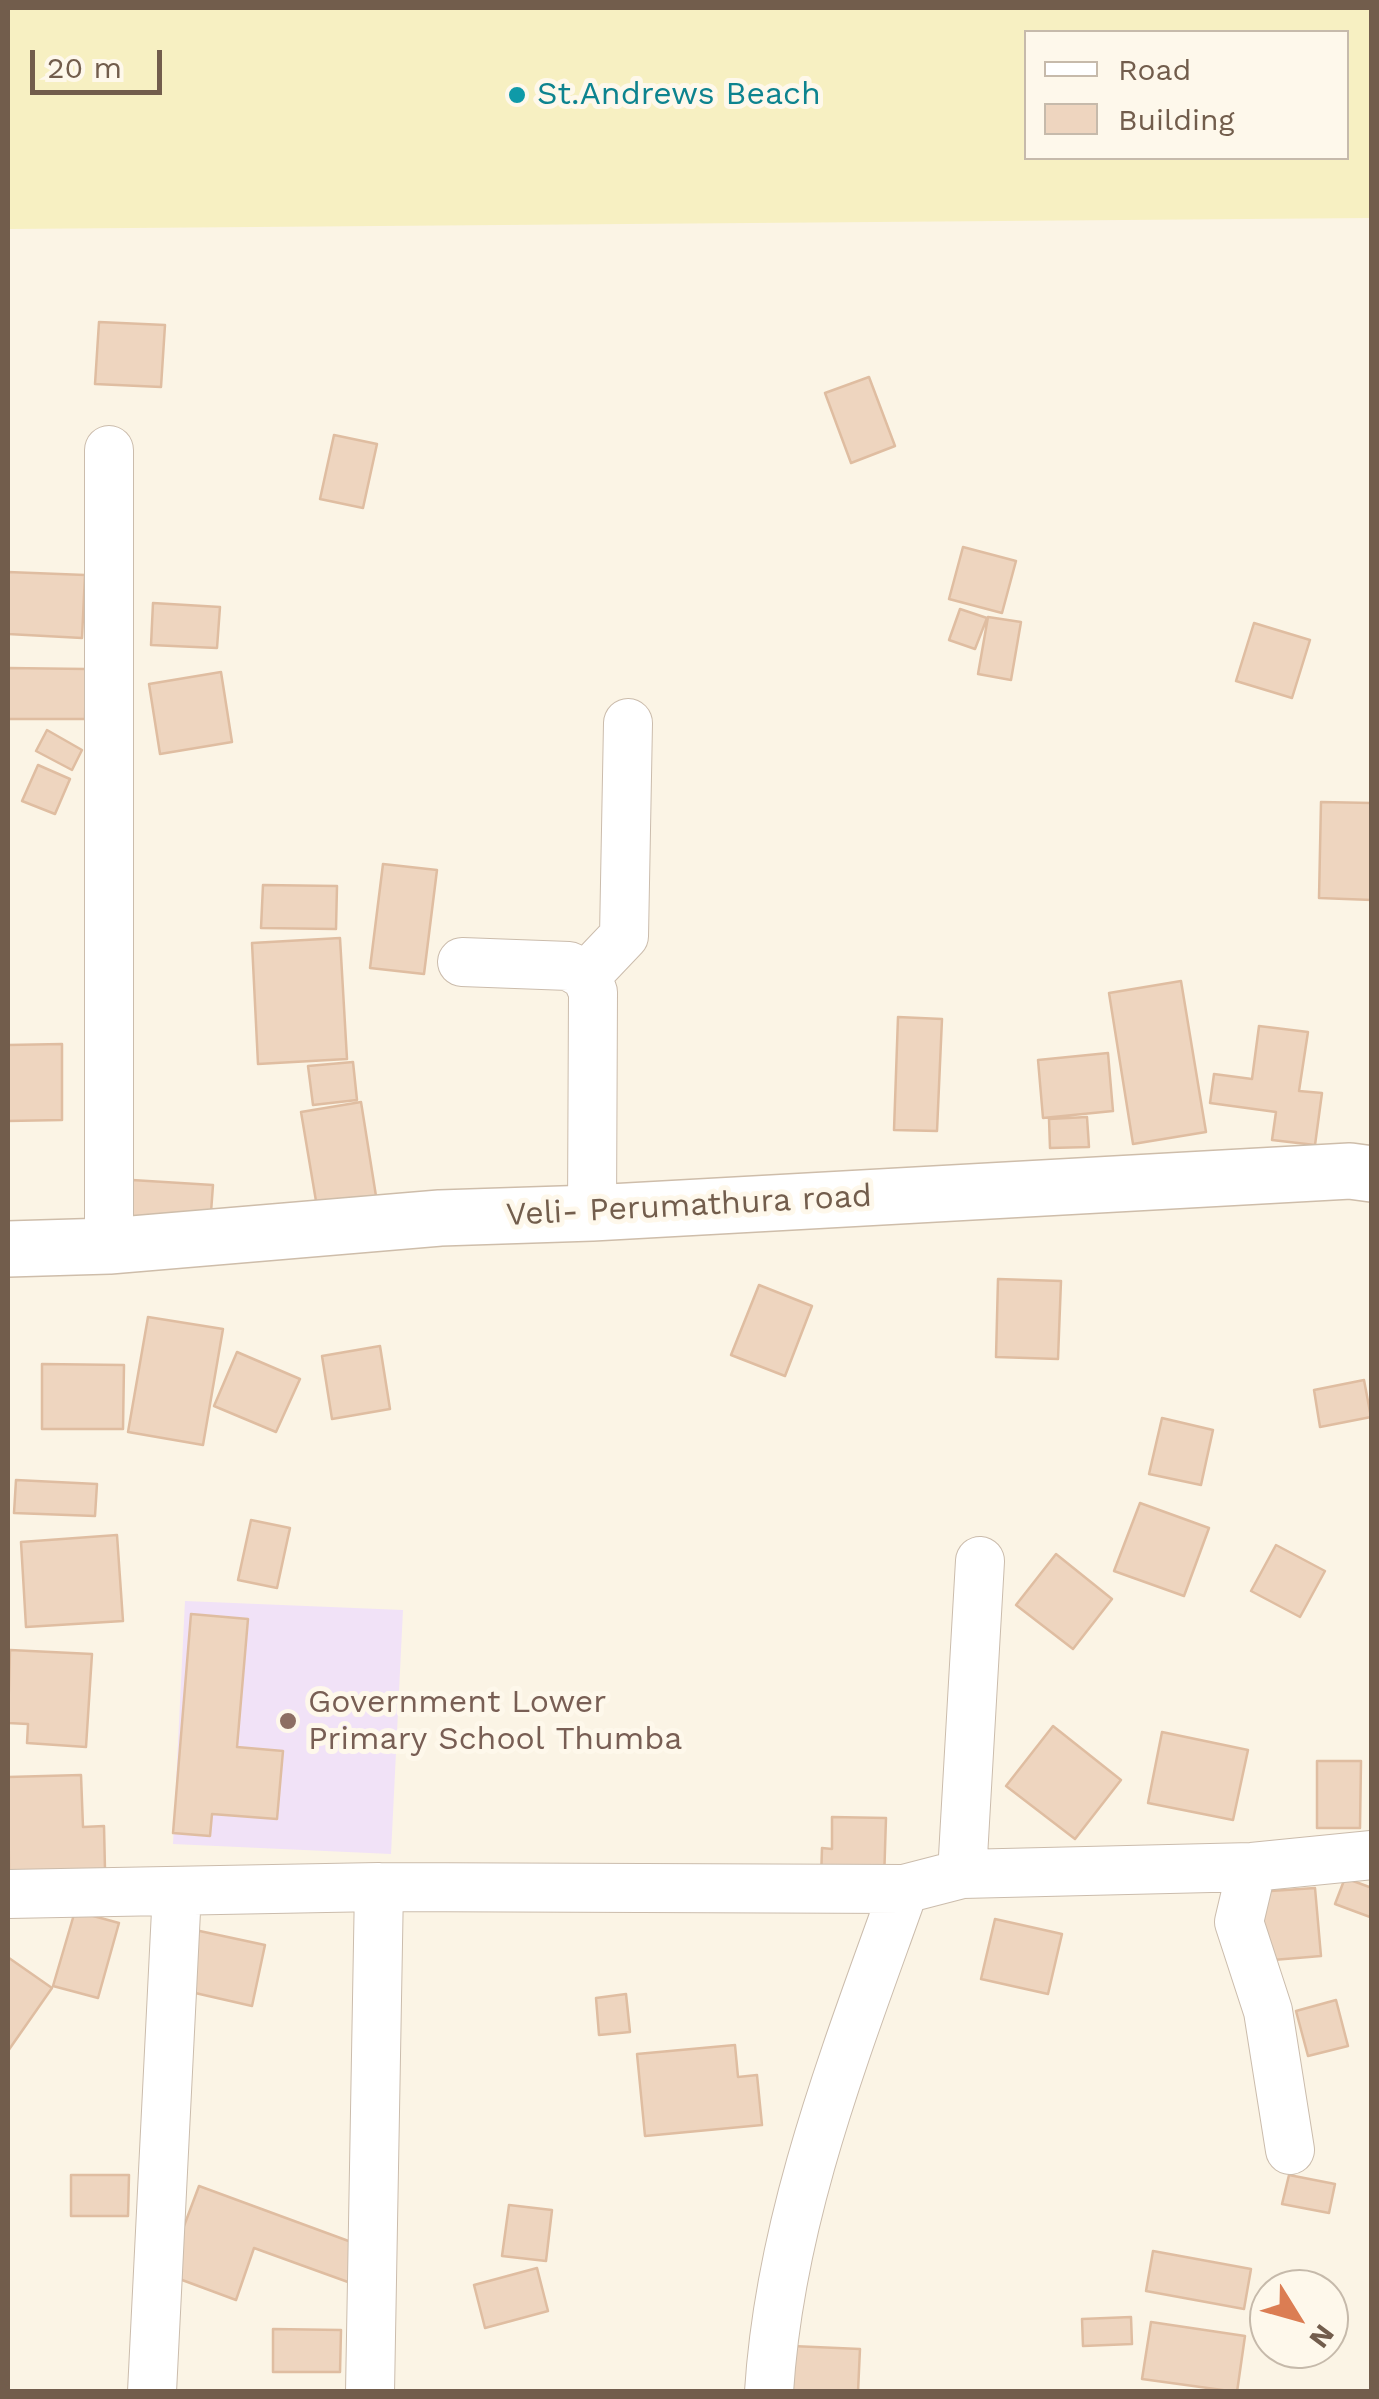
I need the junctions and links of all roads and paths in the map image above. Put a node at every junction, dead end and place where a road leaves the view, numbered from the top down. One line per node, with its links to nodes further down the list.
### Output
1 (109, 450): 7 (street)
2 (628, 723): 4 (street)
3 (462, 962): 4 (street)
4 (586, 976): 6 (street)
5 (1372, 1174): 6 (main road, Veli- Perumathura road)
6 (592, 1213): 7 (main road, Veli- Perumathura road)
7 (109, 1246): 8 (main road, Veli- Perumathura road)
8 (8, 1250)
9 (980, 1562): 12 (street)
10 (1372, 1855): 11 (street)
11 (1252, 1868): 12 (street); 17 (street)
12 (962, 1874): 14 (street)
13 (380, 1887): 14 (street); 15 (street); 19 (street)
14 (904, 1889): 20 (street)
15 (177, 1891): 16 (street); 18 (street)
16 (8, 1894)
17 (1290, 2150)
18 (152, 2392)
19 (370, 2392)
20 (769, 2392)

